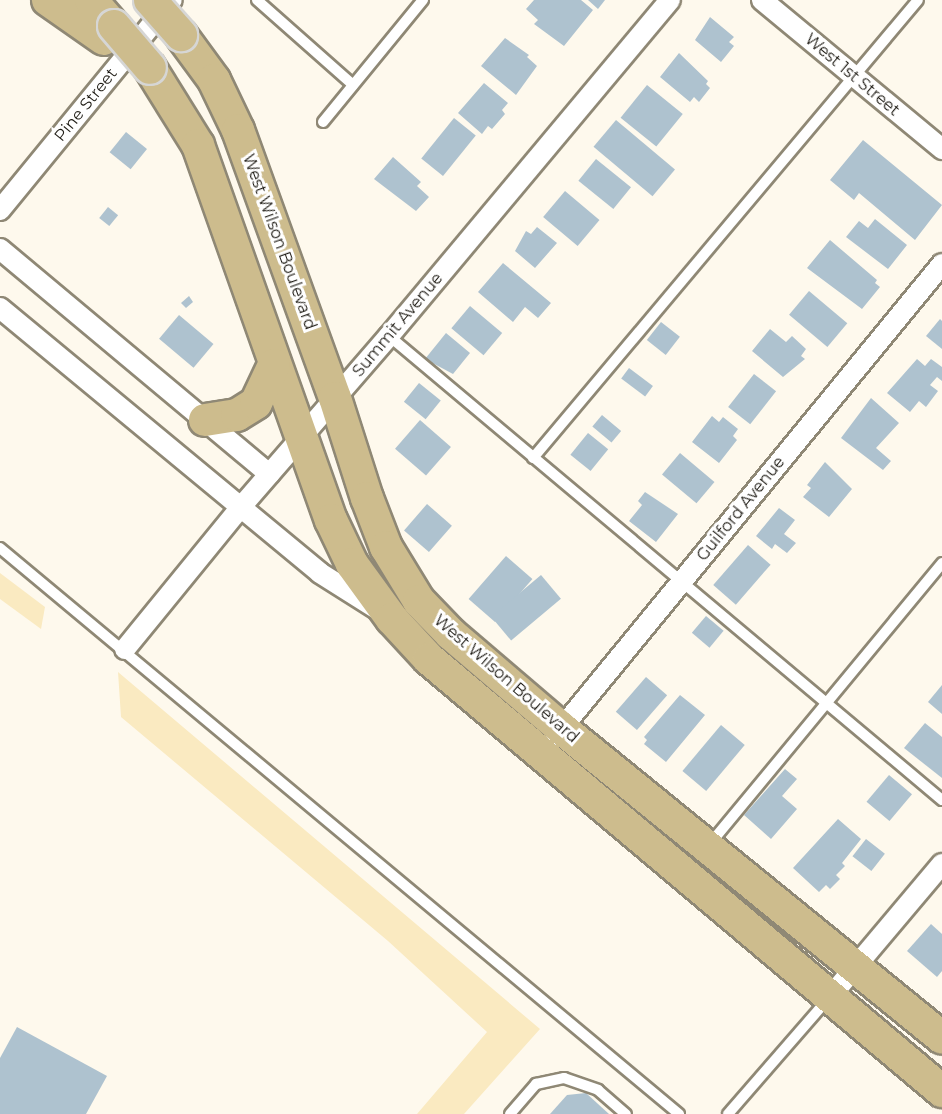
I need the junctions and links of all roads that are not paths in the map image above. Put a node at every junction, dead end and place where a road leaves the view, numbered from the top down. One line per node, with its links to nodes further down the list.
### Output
1 (48, 0): 10 (main road)
2 (91, 0): 10 (main road)
3 (150, 0): 21 (main road, West Wilson Boulevard, bridge)
4 (172, 0): 15 (street, Pine Street)
5 (256, 0): 12 (lane)
6 (423, 0): 12 (lane)
7 (670, 0): 19 (street, Summit Avenue)
8 (762, 0): 11 (street, West 1st Street)
9 (918, 0): 11 (lane)
10 (109, 32): 20 (main road, West Wilson Boulevard)
11 (853, 77): 14 (street, West 1st Street); 24 (lane)
12 (353, 85): 13 (lane)
13 (323, 122)
14 (942, 149)
15 (0, 210)
16 (0, 249): 22 (street)
17 (942, 264): 29 (street, Guilford Avenue)
18 (0, 308): 26 (street, West Wilson Boulevard)
19 (389, 336): 21 (street, Summit Avenue); 24 (lane)
20 (274, 365): 22 (main road); 23 (main road, West Wilson Boulevard)
21 (335, 398): 23 (street, Summit Avenue); 33 (main road, West Wilson Boulevard)
22 (205, 420): 25 (street)
23 (301, 437): 25 (street, Summit Avenue); 30 (main road, West Wilson Boulevard)
24 (533, 458): 29 (lane)
25 (269, 474): 26 (street, Summit Avenue)
26 (240, 508): 30 (street, West Wilson Boulevard); 31 (street, Summit Avenue)
27 (0, 548): 31 (lane)
28 (942, 563): 32 (lane)
29 (681, 582): 32 (lane); 33 (street, Guilford Avenue)
30 (392, 619): 34 (main road, West Wilson Boulevard)
31 (125, 650): 44 (lane)
32 (826, 704): 35 (lane); 36 (lane)
33 (561, 728): 34 (street, Guilford Avenue); 36 (main road, West Wilson Boulevard)
34 (540, 754): 39 (main road, West Wilson Boulevard)
35 (942, 800)
36 (707, 849): 38 (main road, West Wilson Boulevard)
37 (942, 864): 38 (street)
38 (856, 968): 39 (street); 40 (main road, West Wilson Boulevard)
39 (830, 997): 41 (main road, West Wilson Boulevard); 45 (lane)
40 (942, 1038)
41 (942, 1091)
42 (510, 1114): 43 (lane)
43 (626, 1114)
44 (677, 1114)
45 (728, 1114)

